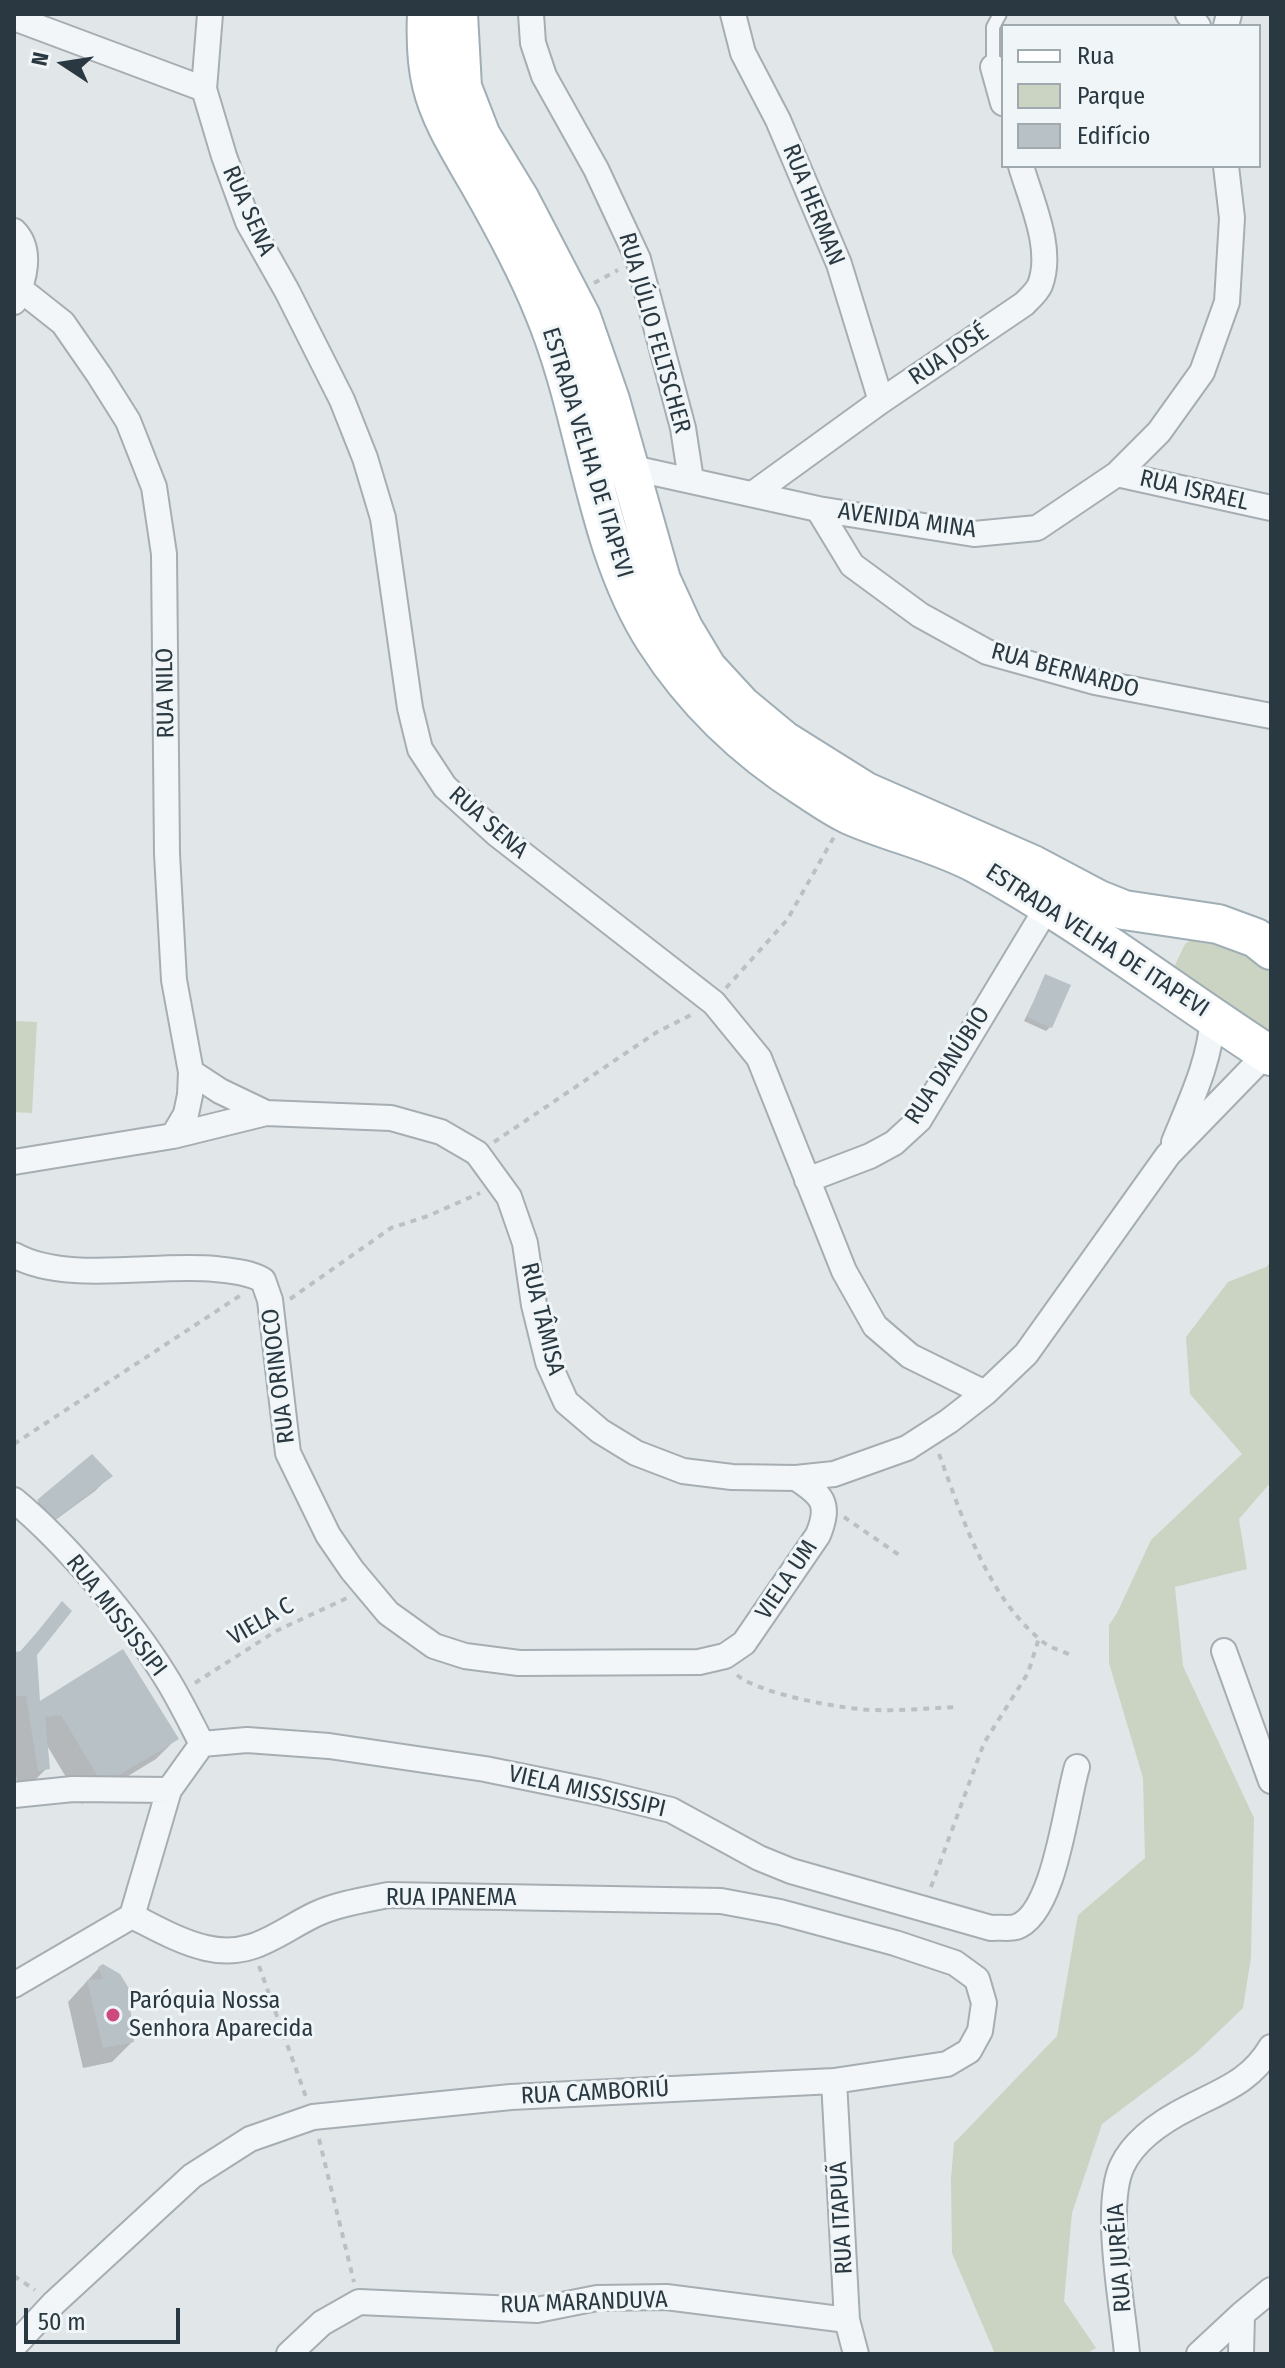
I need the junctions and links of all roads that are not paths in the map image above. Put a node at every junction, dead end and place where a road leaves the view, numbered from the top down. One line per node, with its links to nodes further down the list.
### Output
1 (210, 14): 9 (street, RUA SENA)
2 (427, 14): 16 (main road, ESTRADA VELHA DE ITAPEVI)
3 (458, 14): 17 (main road, ESTRADA VELHA DE ITAPEVI)
4 (531, 14): 19 (street, RUA JÚLIO FELTSCHER)
5 (733, 14): 15 (street, RUA HERMAN)
6 (1000, 14): 8 (lane)
7 (14, 18): 9 (street)
8 (993, 67): 10 (street)
9 (204, 89): 35 (street, RUA SENA)
10 (1001, 96)
11 (1022, 168): 15 (street, RUA JOSÉ)
12 (1226, 168): 18 (street, AVENIDA MINA)
13 (14, 231): 14 (street)
14 (17, 296): 30 (street, RUA NILO)
15 (881, 401): 20 (street, RUA JOSÉ)
16 (589, 458): 17 (street, AVENIDA MINA); 24 (main road, ESTRADA VELHA DE ITAPEVI)
17 (629, 467): 19 (street, AVENIDA MINA); 25 (main road, ESTRADA VELHA DE ITAPEVI)
18 (1117, 474): 21 (street, RUA ISRAEL); 22 (street, AVENIDA MINA)
19 (691, 480): 20 (street, AVENIDA MINA)
20 (754, 493): 22 (street, AVENIDA MINA)
21 (1271, 508)
22 (818, 509): 23 (street, RUA BERNARDO)
23 (1271, 716)
24 (1048, 906): 27 (main road, ESTRADA VELHA DE ITAPEVI); 35 (street, RUA DANÚBIO)
25 (1192, 919): 26 (main road, ESTRADA VELHA DE ITAPEVI); 27 (main road)
26 (1271, 950)
27 (1164, 983): 28 (main road, ESTRADA VELHA DE ITAPEVI)
28 (1213, 1016): 29 (main road, ESTRADA VELHA DE ITAPEVI); 33 (street, RUA TÂMISA)
29 (1270, 1054): 33 (street, RUA TÂMISA)
30 (191, 1072): 31 (street); 32 (street, RUA NILO)
31 (266, 1113): 32 (street, RUA TÂMISA); 38 (street, RUA TÂMISA)
32 (173, 1136): 34 (street, RUA TÂMISA)
33 (1168, 1155): 37 (street, RUA TÂMISA)
34 (14, 1162)
35 (807, 1180): 37 (street, RUA SENA)
36 (14, 1255): 41 (street, RUA ORINOCO)
37 (985, 1393): 38 (street, RUA TÂMISA)
38 (796, 1478): 41 (street, VIELA UM)
39 (14, 1500): 42 (street, RUA MISSISSIPI)
40 (1224, 1651): 44 (street)
41 (708, 1660)
42 (202, 1744): 43 (street, VIELA MISSISSIPI); 45 (street)
43 (1077, 1767)
44 (1271, 1781)
45 (169, 1790): 46 (street); 48 (street)
46 (14, 1795)
47 (780, 1912): 48 (street, RUA IPANEMA); 51 (street, RUA CAMBORIÚ)
48 (132, 1916): 49 (street)
49 (14, 1985)
50 (1271, 2047): 58 (street, RUA JURÉIA)
51 (834, 2081): 54 (street, RUA ITAPUÃ); 55 (street, RUA CAMBORIÚ)
52 (1271, 2290): 53 (street)
53 (1242, 2314): 59 (street); 60 (street)
54 (847, 2320): 56 (street, RUA MARANDUVA); 57 (street, RUA ITAPUÃ)
55 (14, 2346)
56 (289, 2354)
57 (856, 2354)
58 (1127, 2354)
59 (1199, 2354)
60 (1241, 2354)

